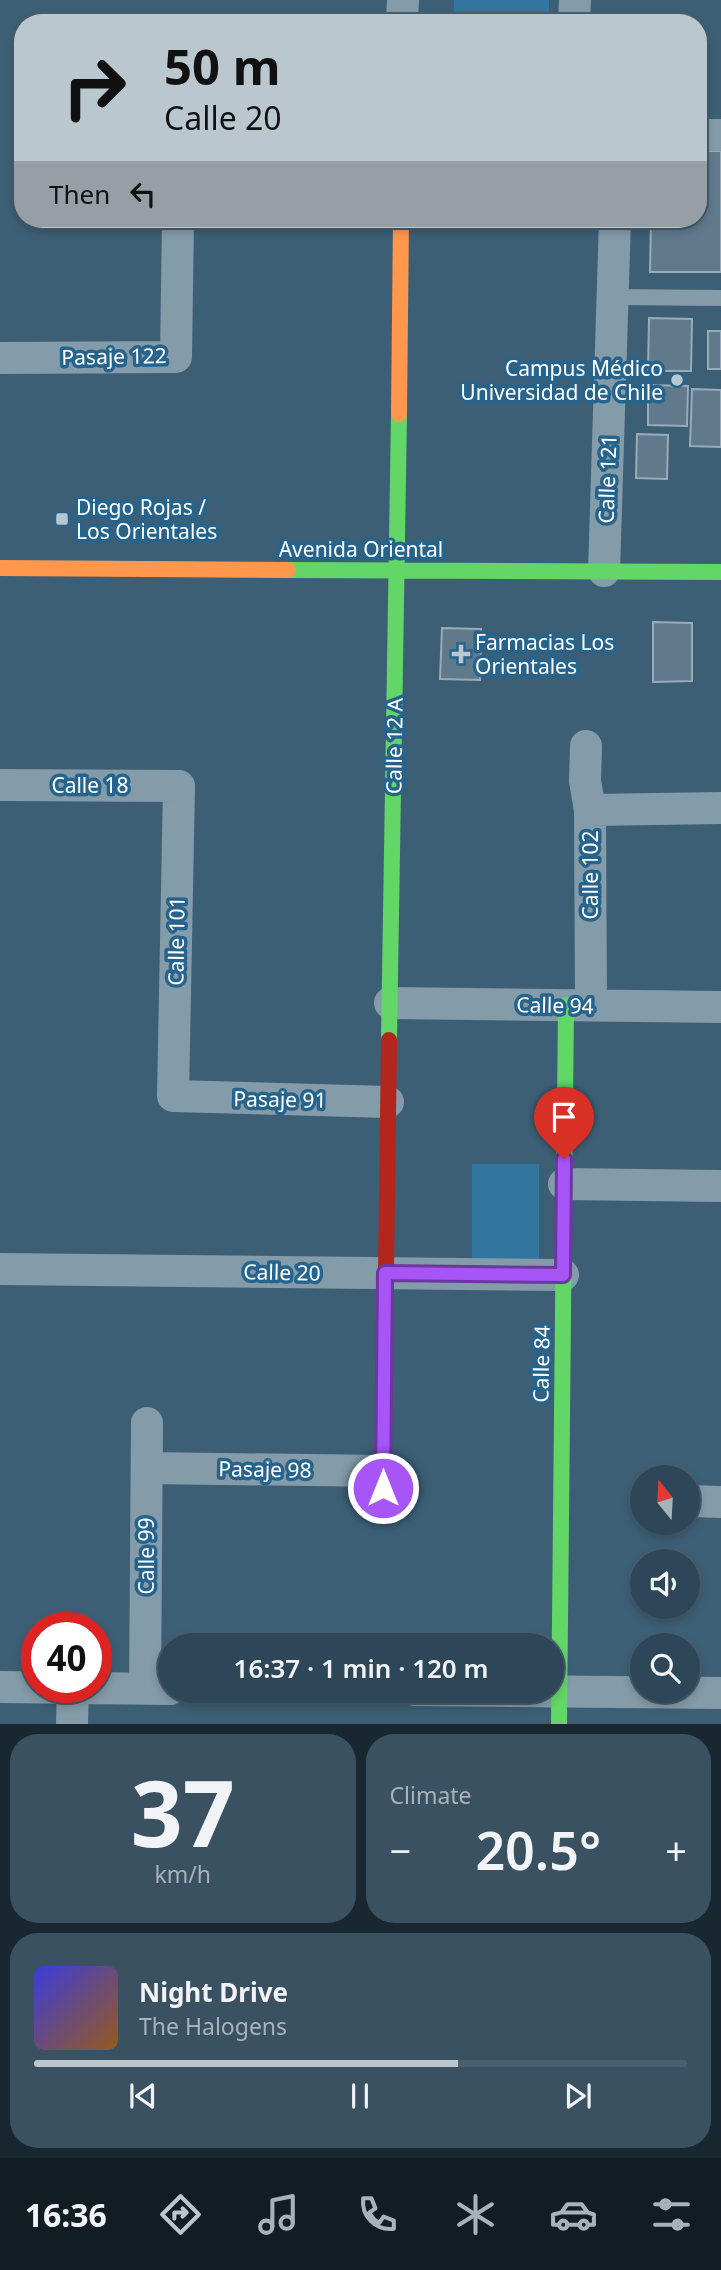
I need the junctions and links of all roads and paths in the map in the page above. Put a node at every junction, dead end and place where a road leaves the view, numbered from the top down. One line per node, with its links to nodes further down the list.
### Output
1 (178, 228): 6 (street, Pasaje 122)
2 (401, 228): 8 (street, Calle 12 A)
3 (615, 228): 4 (street, Calle 121)
4 (612, 298): 5 (lane); 9 (street, Calle 121)
5 (721, 298)
6 (0, 358)
7 (0, 568): 8 (street, Avenida Oriental)
8 (397, 570): 9 (street, Avenida Oriental); 16 (street, Calle 12 A)
9 (604, 571): 10 (street, Avenida Oriental)
10 (721, 572)
11 (586, 746): 15 (street, Calle 102)
12 (0, 785): 13 (street, Calle 18)
13 (179, 786): 19 (street, Calle 101)
14 (721, 808): 15 (street)
15 (590, 810): 17 (street, Calle 102)
16 (390, 1003): 17 (street, Calle 94); 20 (street, Calle 12 A)
17 (578, 1005): 18 (street, Calle 94); 21 (street, Calle 84)
18 (721, 1007)
19 (173, 1097): 20 (street, Pasaje 91)
20 (388, 1102): 24 (street, Calle 12 A)
21 (564, 1184): 22 (street); 25 (street, Calle 84)
22 (721, 1186)
23 (0, 1269): 24 (street, Calle 20)
24 (385, 1273): 25 (street, Calle 20); 28 (street, Calle 12 A)
25 (563, 1275): 30 (street, Calle 84)
26 (147, 1423): 27 (street, Calle 99)
27 (146, 1468): 28 (street, Pasaje 98); 34 (street, Calle 99)
28 (383, 1471): 29 (street, Calle 12 A)
29 (383, 1505)
30 (560, 1633)
31 (0, 1687): 32 (street)
32 (21, 1687)
33 (112, 1688): 34 (street)
34 (157, 1688)
35 (564, 1692): 36 (street)
36 (721, 1693)
37 (73, 1703): 39 (street)
38 (559, 1703): 40 (street, Calle 84)
39 (72, 1724)
40 (559, 1724)

